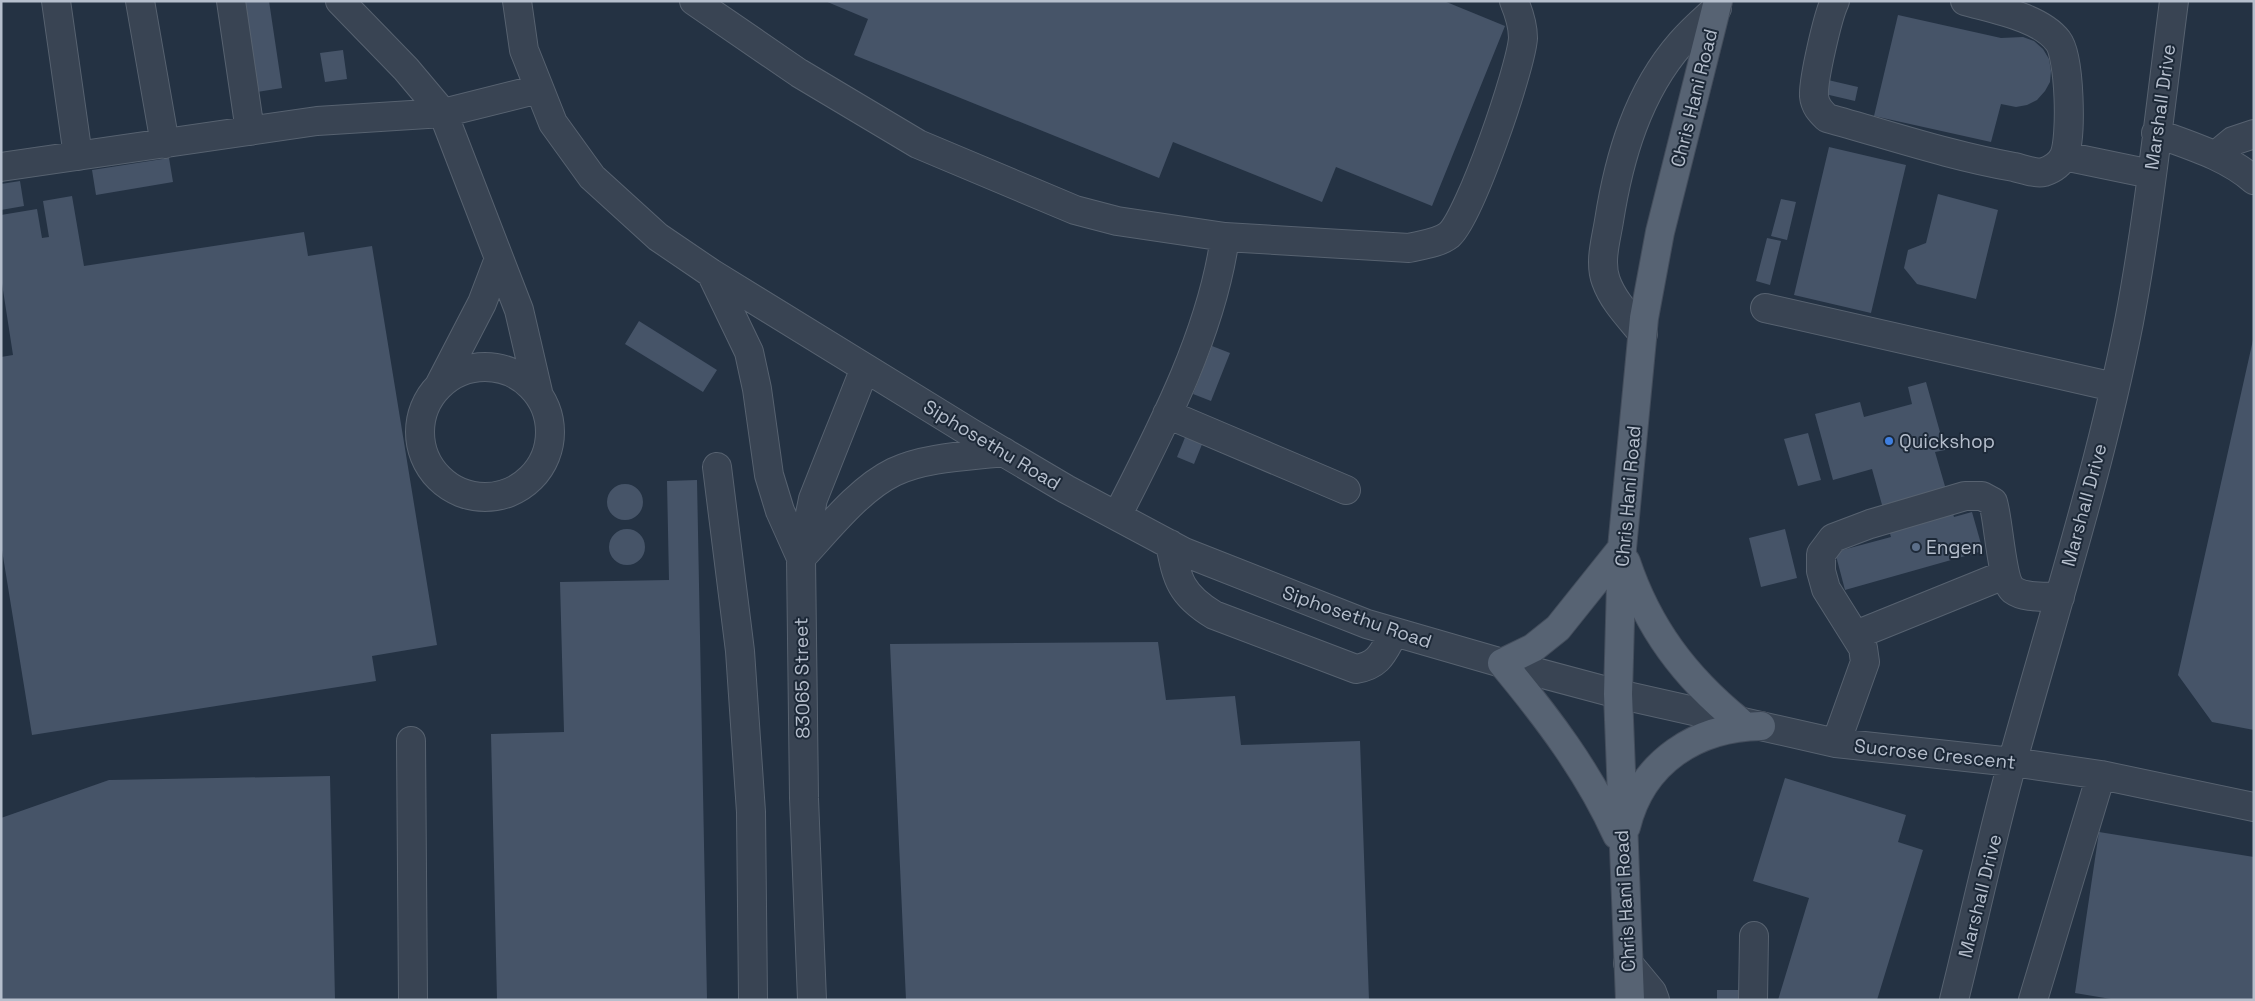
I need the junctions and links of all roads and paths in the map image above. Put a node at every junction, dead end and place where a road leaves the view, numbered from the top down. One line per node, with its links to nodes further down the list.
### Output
1 (56, 1): 18 (lane)
2 (140, 1): 17 (lane)
3 (231, 1): 14 (lane)
4 (340, 1): 13 (lane)
5 (517, 1): 12 (lane, Siphosethu Road)
6 (694, 1): 24 (lane)
7 (1514, 1): 24 (lane)
8 (1836, 1): 19 (lane)
9 (1965, 1): 19 (lane)
10 (2174, 1): 15 (lane, Marshall Drive)
11 (1717, 4): 28 (main road, Chris Hani Road); 28 (lane)
12 (539, 89): 13 (lane); 26 (lane, Siphosethu Road)
13 (443, 113): 14 (lane); 25 (lane)
14 (250, 131): 17 (lane)
15 (2156, 133): 20 (lane); 22 (lane, Marshall Drive)
16 (2254, 134): 20 (lane)
17 (165, 144): 18 (lane)
18 (78, 156): 21 (lane)
19 (2064, 156): 22 (lane)
20 (2216, 156): 23 (lane)
21 (1, 167)
22 (2151, 174): 31 (lane, Marshall Drive)
23 (2254, 180)
24 (1225, 237): 33 (lane)
25 (498, 261): 30 (lane); 32 (lane)
26 (711, 273): 29 (lane, Siphosethu Road); 40 (lane)
27 (1766, 308): 31 (lane)
28 (1643, 334): 39 (main road, Chris Hani Road)
29 (865, 368): 34 (lane, Siphosethu Road); 40 (lane, 83065 Street)
30 (438, 386): 32 (lane); 32 (lane)
31 (2114, 387): 42 (lane, Marshall Drive)
32 (538, 392)
33 (1168, 414): 36 (lane); 37 (lane)
34 (1004, 452): 37 (lane, Siphosethu Road); 40 (lane)
35 (717, 467): 57 (lane)
36 (1346, 490)
37 (1116, 516): 38 (lane, Siphosethu Road)
38 (1170, 544): 43 (lane, Siphosethu Road); 43 (lane)
39 (1622, 548): 45 (main road); 46 (main road, Chris Hani Road); 47 (main road)
40 (801, 558): 58 (lane, 83065 Street)
41 (2004, 575): 42 (lane); 44 (lane); 44 (lane)
42 (2060, 597): 50 (lane, Marshall Drive)
43 (1394, 632): 45 (lane, Siphosethu Road)
44 (1856, 635): 49 (lane)
45 (1502, 663): 46 (lane, Siphosethu Road); 53 (main road)
46 (1618, 694): 47 (lane, Sucrose Crescent); 53 (main road, Chris Hani Road)
47 (1750, 724): 49 (lane, Sucrose Crescent); 53 (main road)
48 (411, 741): 56 (lane)
49 (1836, 743): 50 (lane, Sucrose Crescent)
50 (2012, 762): 51 (lane, Sucrose Crescent); 62 (lane, Marshall Drive)
51 (2101, 775): 52 (lane, Sucrose Crescent); 63 (lane)
52 (2254, 807)
53 (1623, 848): 55 (main road, Chris Hani Road)
54 (1754, 936): 61 (lane)
55 (1628, 963): 59 (main road, Chris Hani Road); 60 (lane)
56 (413, 1000)
57 (753, 1000)
58 (812, 1000)
59 (1630, 1000)
60 (1655, 1000)
61 (1753, 1000)
62 (1954, 1000)
63 (2033, 1000)

